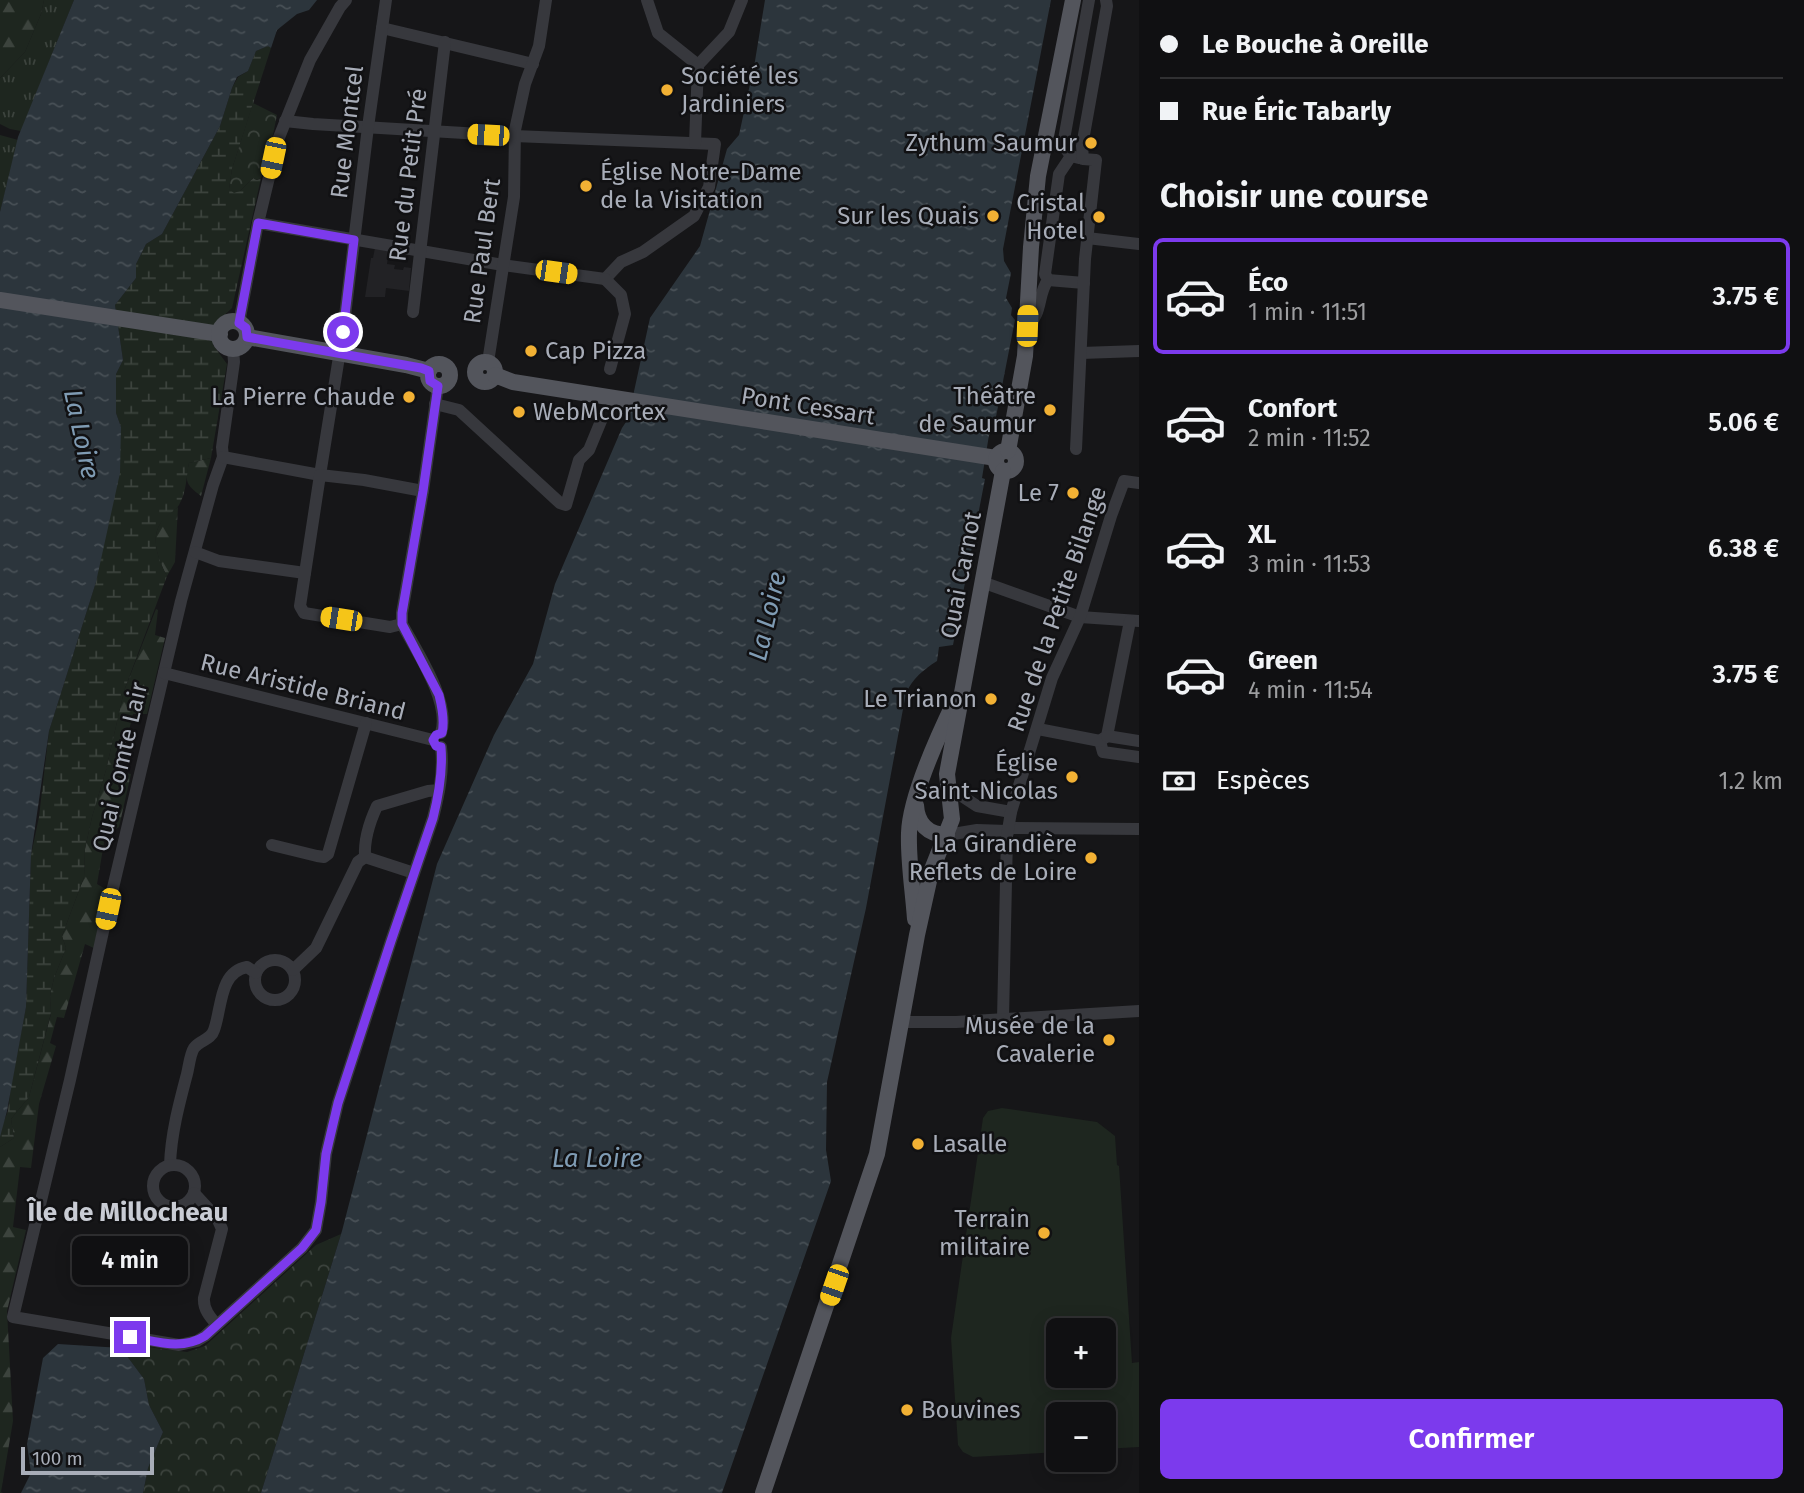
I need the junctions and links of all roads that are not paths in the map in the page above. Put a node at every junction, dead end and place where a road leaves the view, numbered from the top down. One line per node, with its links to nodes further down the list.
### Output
1 (346, 0): 13 (street)
2 (386, 0): 9 (street, Rue Montcel)
3 (546, 0): 11 (street, Rue Paul Bert)
4 (648, 0): 12 (street)
5 (742, 0): 12 (street)
6 (1073, 0): 30 (main road, Quai Carnot)
7 (1089, 0): 18 (street)
8 (1106, 0): 18 (street)
9 (382, 28): 10 (street); 14 (street, Rue Montcel)
10 (445, 42): 11 (street); 15 (street, Rue du Petit Pré)
11 (533, 64): 16 (street, Rue Paul Bert)
12 (698, 65): 17 (street)
13 (285, 121): 14 (street); 19 (street)
14 (368, 127): 15 (street); 21 (street, Rue Montcel)
15 (435, 131): 16 (street); 23 (street, Rue du Petit Pré)
16 (514, 136): 17 (street); 24 (street, Rue Paul Bert)
17 (695, 143): 25 (street)
18 (1083, 158): 20 (street); 26 (street)
19 (258, 223): 21 (street); 31 (street)
20 (1087, 238): 22 (street); 27 (street)
21 (354, 240): 23 (street); 36 (street, Rue Montcel)
22 (1139, 244)
23 (420, 251): 24 (street); 29 (street, Rue du Petit Pré)
24 (503, 265): 25 (street); 37 (street, Rue Paul Bert)
25 (605, 279): 38 (street)
26 (1048, 280): 27 (street); 30 (street)
27 (1084, 283): 35 (street)
28 (0, 300): 32 (main road)
29 (413, 312)
30 (1027, 326): 44 (main road, Quai Carnot)
31 (243, 330): 32 (main road); 33 (main road); 36 (main road)
32 (219, 334): 33 (main road)
33 (233, 349): 43 (street, Quai Comte Lair)
34 (1139, 351): 35 (street)
35 (1081, 352): 42 (street)
36 (340, 354): 39 (main road); 45 (street, Rue Montcel)
37 (486, 369): 39 (main road); 44 (main road, Pont Cessart)
38 (610, 369)
39 (444, 380): 40 (street)
40 (435, 404): 41 (street); 47 (street)
41 (601, 421)
42 (1076, 449)
43 (223, 457): 45 (street); 48 (street, Quai Comte Lair)
44 (998, 459): 50 (main road, Quai Carnot)
45 (320, 475): 47 (street); 49 (street, Rue Montcel)
46 (1139, 483): 51 (street, Rue de la Petite Bilange)
47 (423, 491): 53 (street)
48 (195, 552): 49 (street); 54 (street, Quai Comte Lair)
49 (305, 573): 53 (street, Rue Montcel)
50 (982, 582): 51 (street); 55 (main road, Quai Carnot)
51 (1080, 617): 52 (street); 57 (street, Rue de la Petite Bilange)
52 (1135, 621): 60 (street)
53 (402, 624): 58 (street)
54 (164, 674): 56 (street, Rue Aristide Briand); 82 (street, Quai Comte Lair)
55 (962, 688): 62 (main road, Quai Carnot); 64 (main road, Quai Carnot)
56 (366, 723): 58 (street, Rue Aristide Briand); 71 (street)
57 (1038, 729): 60 (street); 66 (street, Rue de la Petite Bilange)
58 (438, 740): 63 (street)
59 (1139, 741): 60 (street)
60 (1103, 743): 61 (street)
61 (1139, 757)
62 (948, 787): 64 (main road); 65 (main road, Quai Carnot); 66 (street)
63 (439, 790): 72 (street); 73 (street)
64 (918, 792): 67 (main road); 74 (main road, Quai Carnot)
65 (951, 807): 67 (main road); 70 (main road, Quai Carnot)
66 (1011, 812): 69 (street, Rue de la Petite Bilange)
67 (925, 827): 70 (main road)
68 (1139, 829): 69 (street)
69 (1007, 831): 70 (street); 78 (street, Rue de la Petite Bilange)
70 (947, 835): 74 (main road, Quai Carnot)
71 (272, 845)
72 (365, 857): 73 (street); 75 (street)
73 (414, 873): 82 (street)
74 (916, 935): 79 (main road)
75 (293, 970): 76 (street); 76 (street)
76 (256, 972): 80 (street)
77 (1139, 1012): 78 (street)
78 (1003, 1019): 79 (street)
79 (901, 1022): 83 (main road)
80 (170, 1165): 81 (street); 81 (street)
81 (194, 1193): 82 (street)
82 (217, 1325)
83 (764, 1493)

